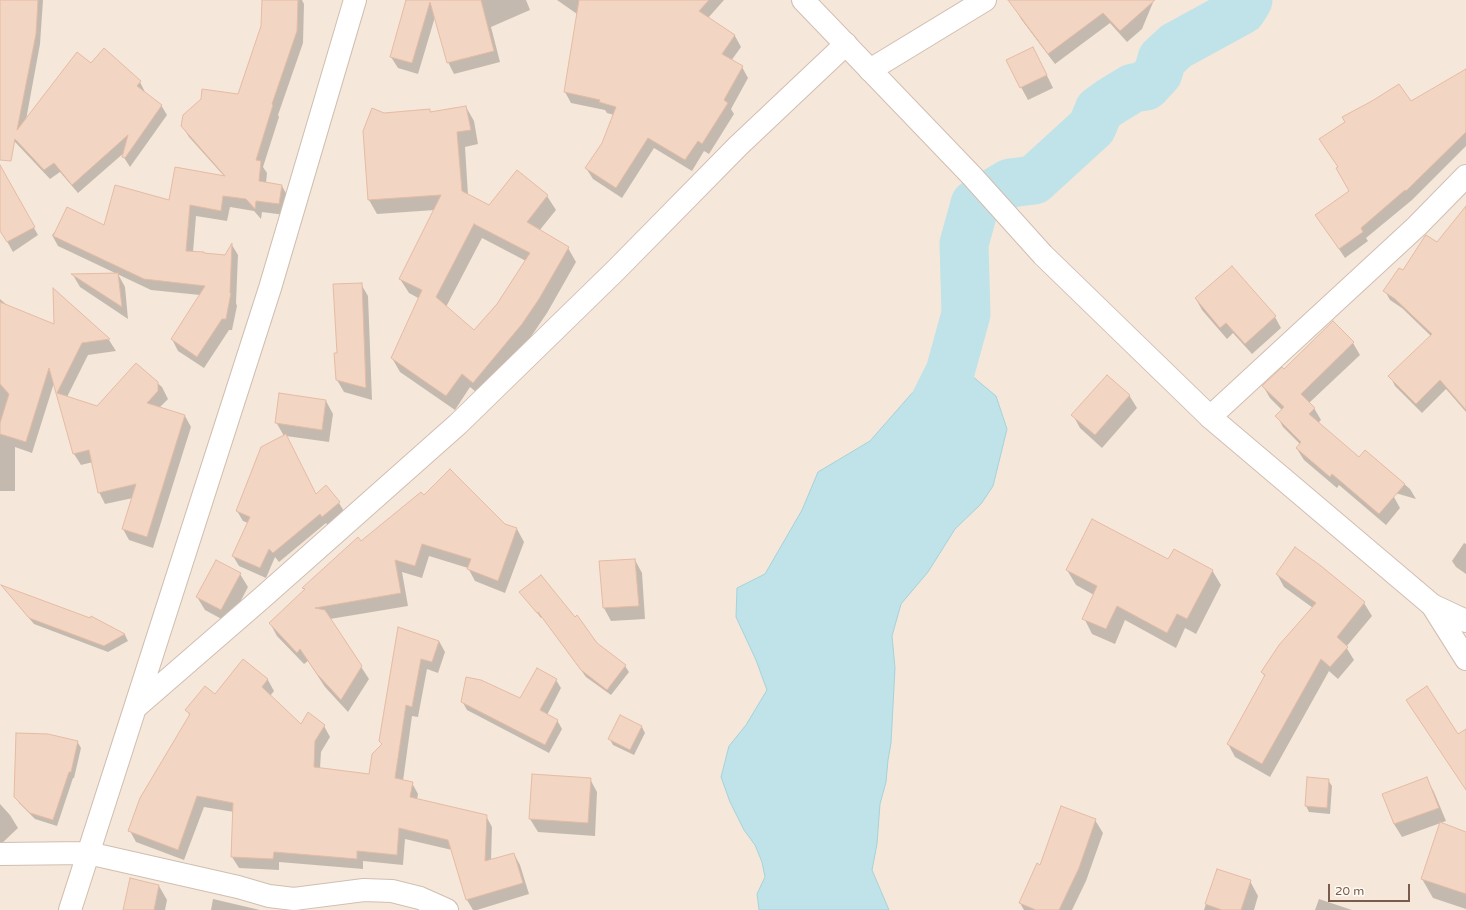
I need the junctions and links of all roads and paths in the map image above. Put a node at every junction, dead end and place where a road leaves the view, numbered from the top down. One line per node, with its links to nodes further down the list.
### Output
1 (355, 0): 11 (street)
2 (803, 0): 4 (street)
3 (985, 0): 5 (street)
4 (846, 44): 5 (street); 11 (street)
5 (870, 70): 7 (street)
6 (1466, 176): 7 (street)
7 (1210, 417): 8 (street)
8 (1432, 605): 9 (street); 10 (street)
9 (1466, 621)
10 (1466, 659)
11 (135, 708): 12 (street)
12 (88, 853): 13 (street); 14 (street); 15 (street)
13 (0, 854)
14 (337, 901): 16 (street)
15 (70, 910)
16 (447, 910)

